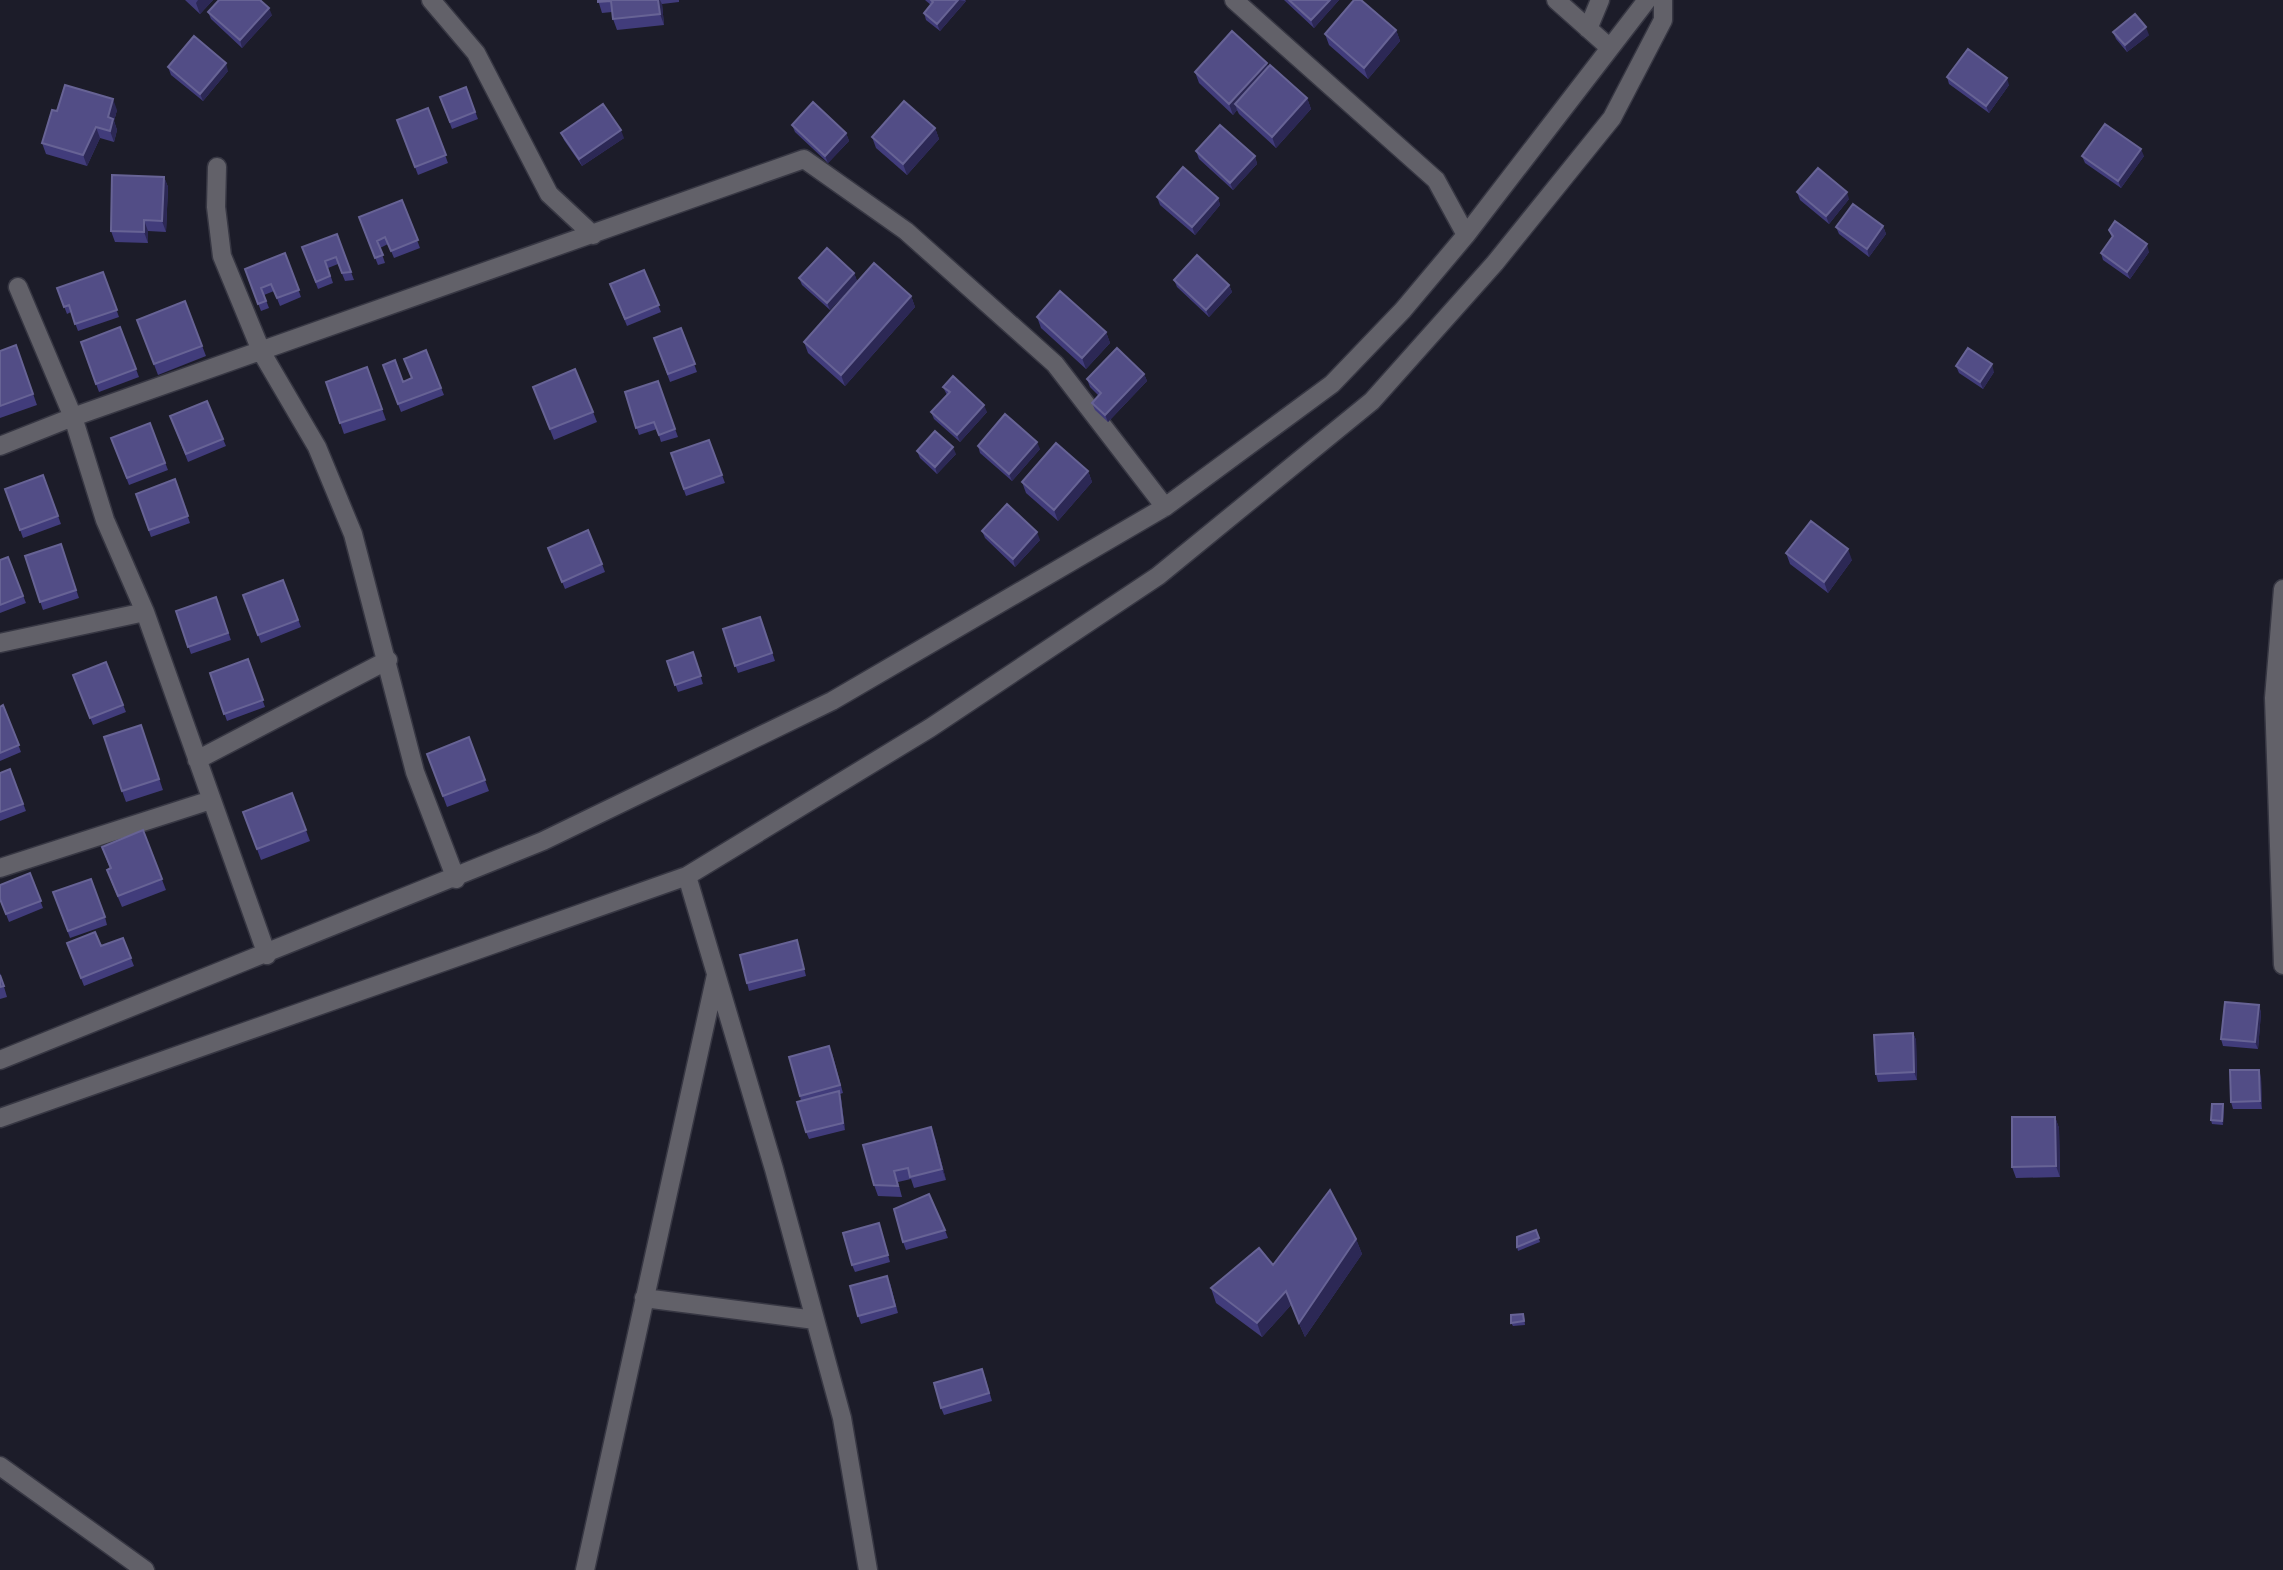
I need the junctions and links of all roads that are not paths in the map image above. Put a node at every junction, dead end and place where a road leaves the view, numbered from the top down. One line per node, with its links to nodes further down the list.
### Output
1 (431, 0): 10 (street)
2 (1234, 0): 11 (street)
3 (1556, 0): 7 (street)
4 (1601, 0): 7 (street)
5 (1647, 0): 8 (street)
6 (1663, 0): 24 (street)
7 (1588, 29): 8 (street)
8 (1610, 48): 11 (street)
9 (217, 167): 13 (street)
10 (593, 235): 13 (street); 16 (street)
11 (1466, 235): 16 (street)
12 (18, 287): 14 (street)
13 (262, 353): 14 (street); 20 (street)
14 (73, 417): 15 (street); 18 (street)
15 (0, 446)
16 (1165, 507): 25 (street)
17 (2283, 589): 27 (street)
18 (145, 612): 19 (street); 21 (street)
19 (0, 643)
20 (388, 660): 21 (street); 25 (street)
21 (197, 760): 22 (street)
22 (211, 800): 23 (street); 26 (street)
23 (0, 868)
24 (687, 876): 28 (street); 30 (street)
25 (456, 878): 26 (street)
26 (267, 955): 29 (street)
27 (2283, 965)
28 (716, 974): 31 (street); 32 (street)
29 (0, 1060)
30 (0, 1118)
31 (644, 1298): 32 (street); 35 (street)
32 (815, 1320): 36 (street)
33 (0, 1466): 34 (street)
34 (145, 1570)
35 (584, 1570)
36 (868, 1570)

